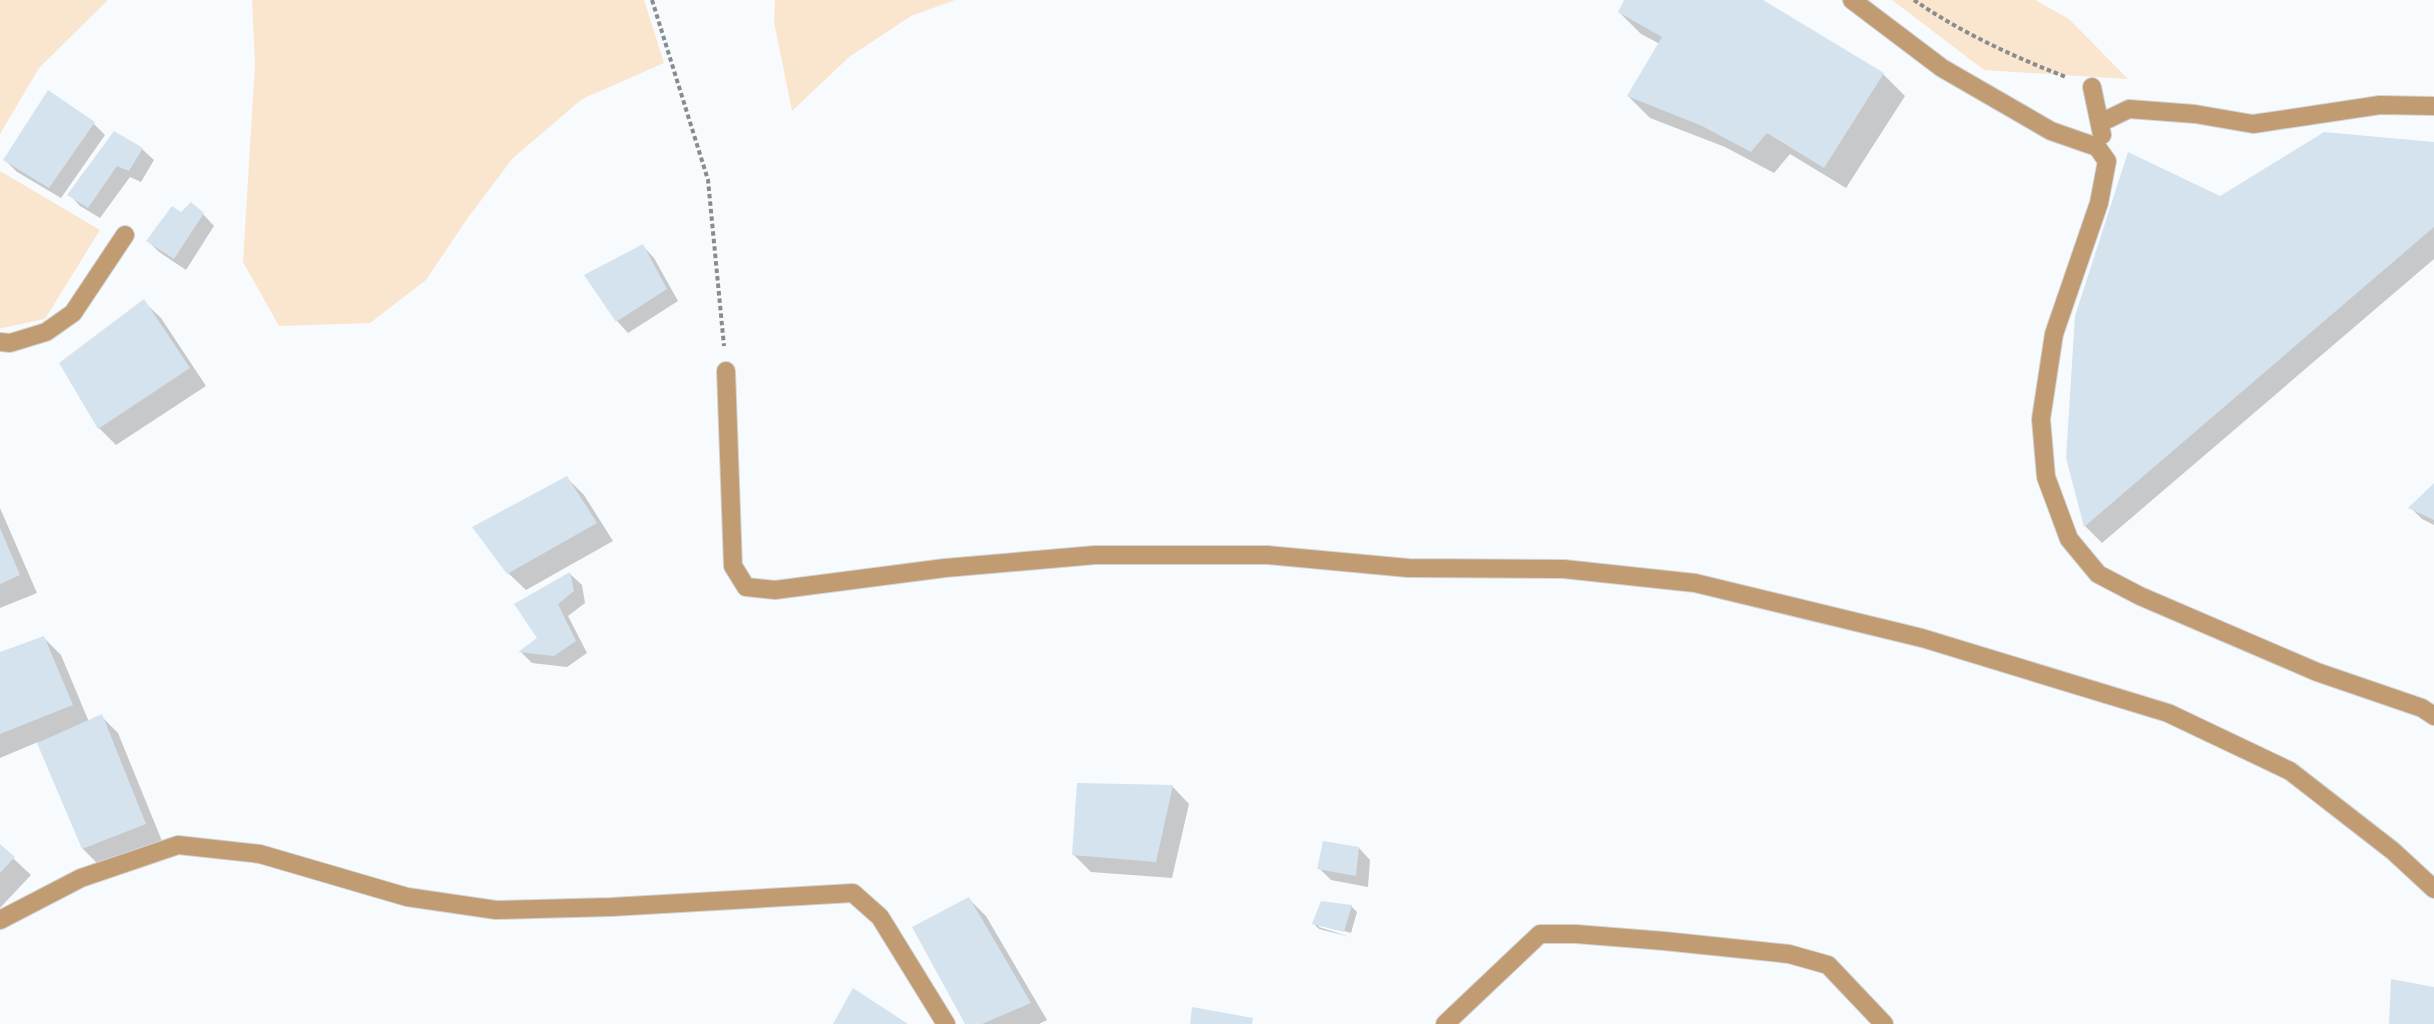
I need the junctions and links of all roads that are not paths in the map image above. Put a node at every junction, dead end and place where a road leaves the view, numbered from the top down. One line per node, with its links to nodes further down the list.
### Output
1 (1852, 0): 5 (street)
2 (2092, 87): 4 (street)
3 (2434, 106): 4 (street)
4 (2100, 123): 5 (street)
5 (2107, 161): 9 (street)
6 (125, 235): 7 (street)
7 (0, 342)
8 (726, 371): 10 (street)
9 (2434, 716)
10 (2434, 890)
11 (0, 920): 12 (street)
12 (946, 1024)
13 (1445, 1024): 14 (street)
14 (1884, 1024)

